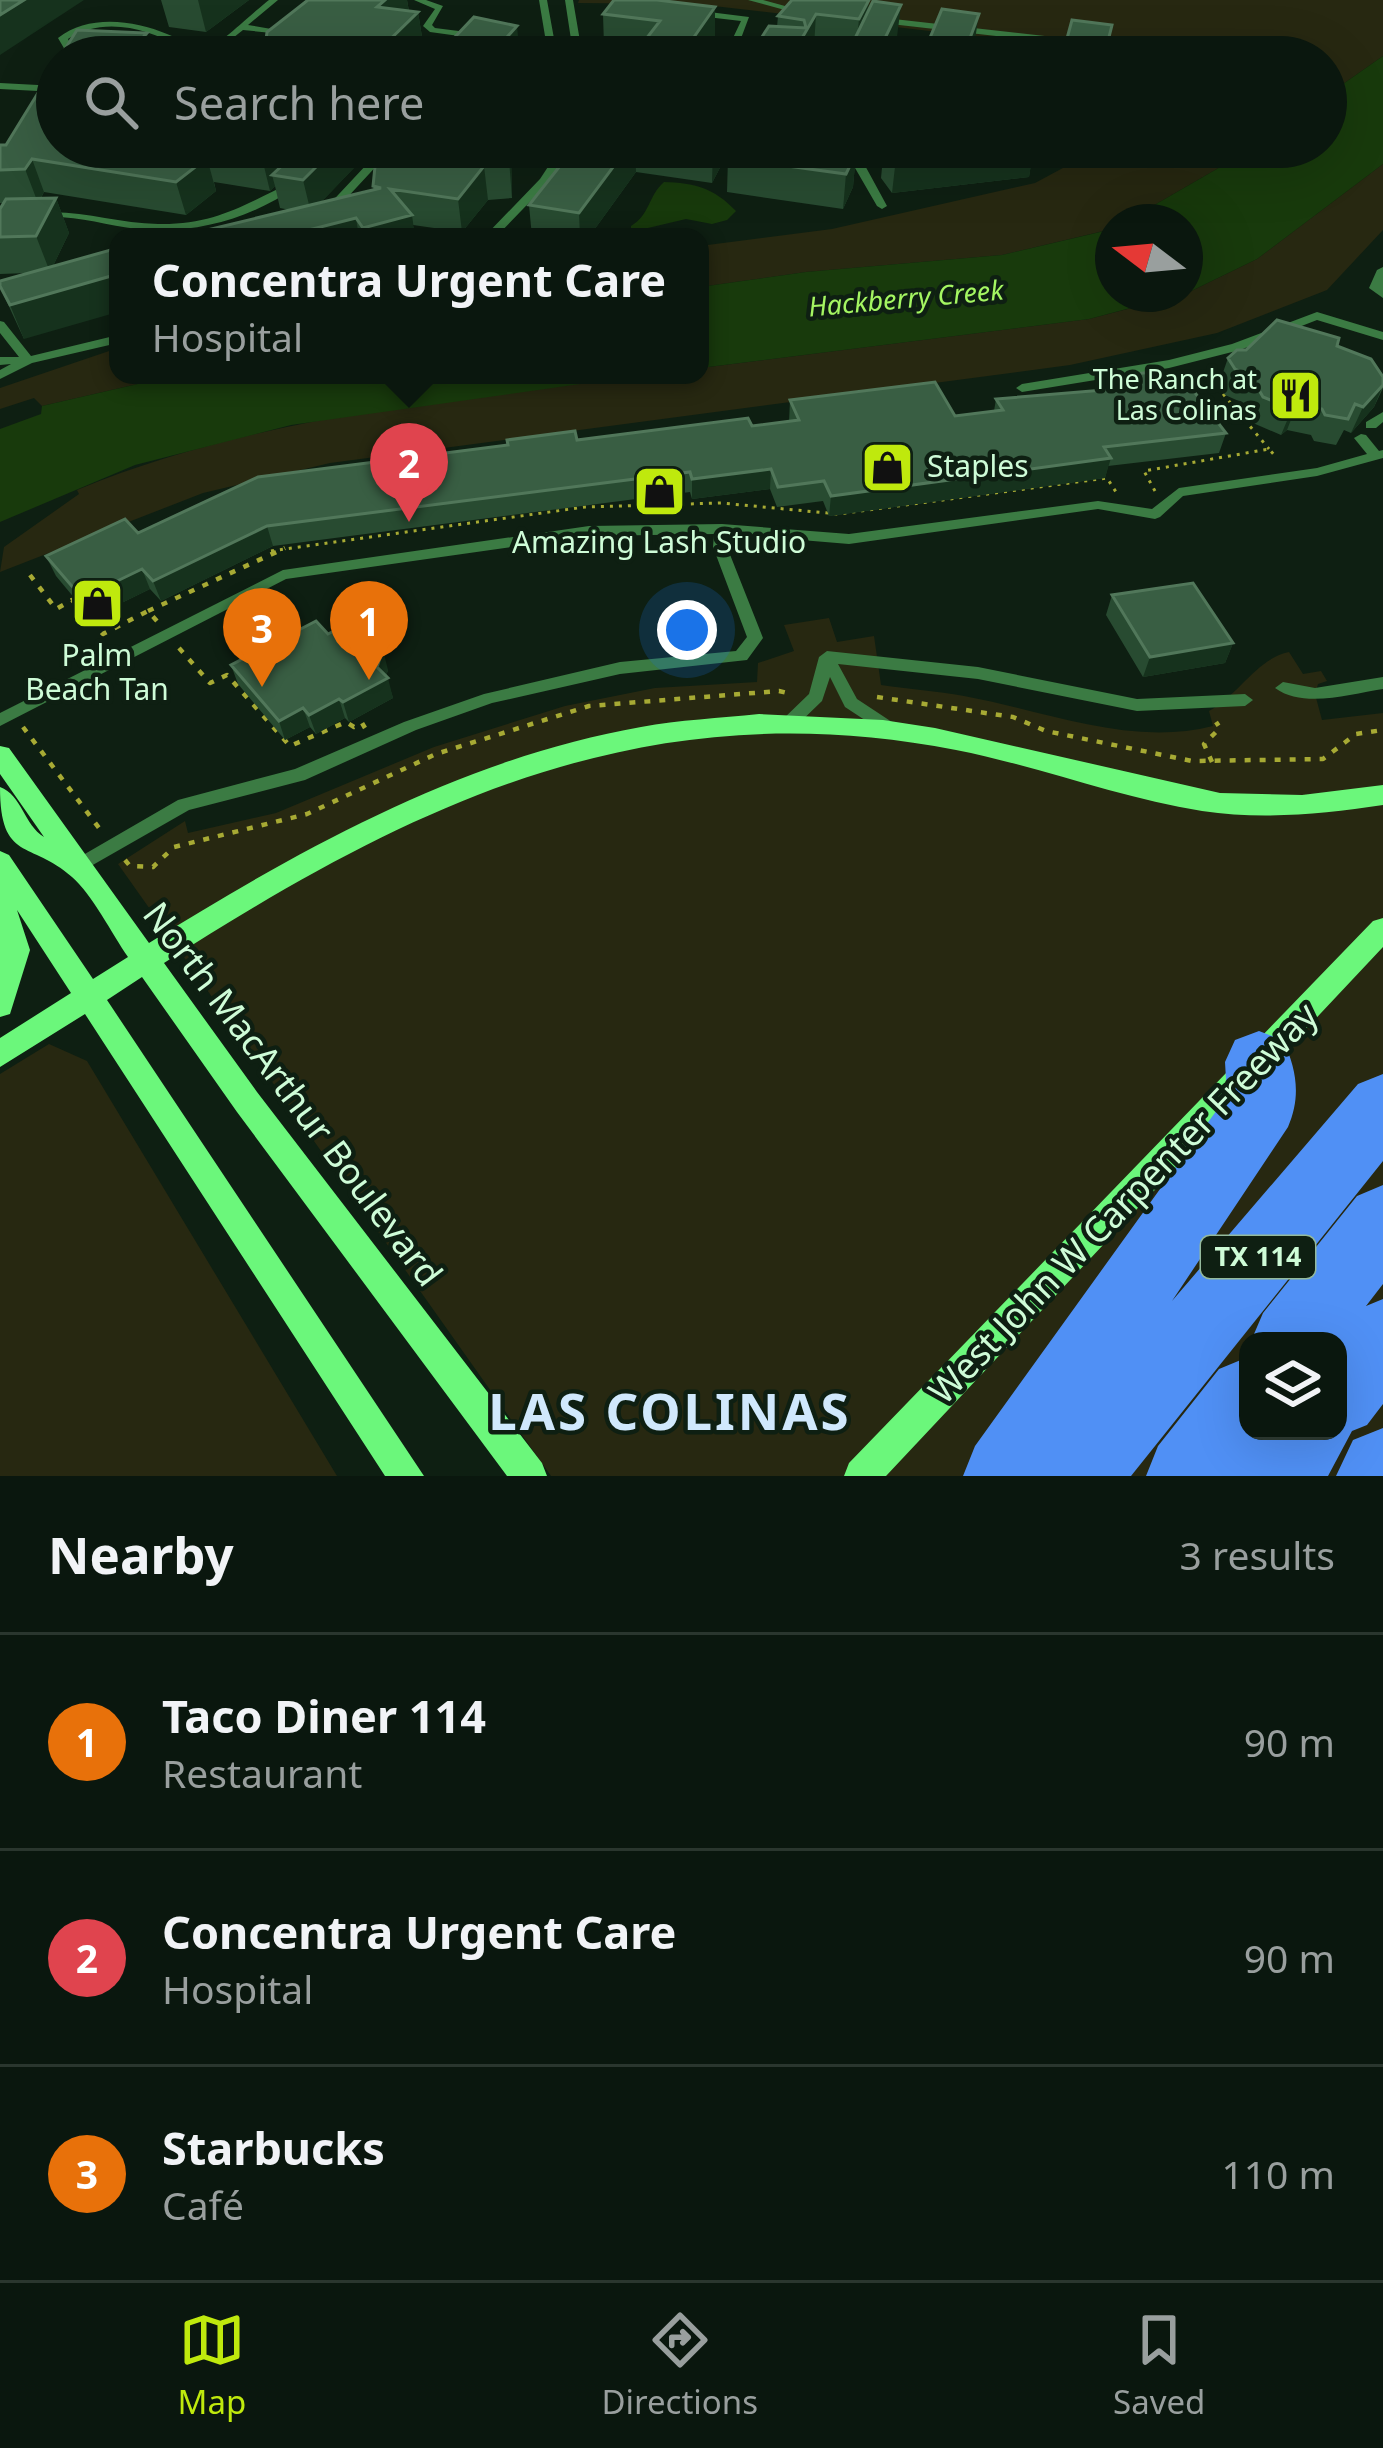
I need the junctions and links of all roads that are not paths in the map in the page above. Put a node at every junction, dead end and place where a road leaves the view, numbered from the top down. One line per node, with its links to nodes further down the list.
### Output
1 (274, 0): 9 (lane)
2 (418, 0): 10 (lane)
3 (543, 0): 16 (lane)
4 (569, 0): 17 (lane)
5 (752, 0): 7 (lane)
6 (677, 12): 18 (lane)
7 (814, 13)
8 (860, 18): 19 (lane)
9 (241, 27): 13 (lane); 14 (lane)
10 (471, 35): 15 (lane)
11 (65, 36): 12 (lane)
12 (156, 36)
13 (230, 36)
14 (274, 36)
15 (476, 36)
16 (549, 36)
17 (574, 36)
18 (738, 36)
19 (1019, 36)
20 (0, 86): 21 (lane)
21 (36, 87)
22 (368, 168): 27 (lane)
23 (552, 168): 31 (lane)
24 (861, 168): 26 (lane)
25 (306, 172): 30 (lane)
26 (882, 206)
27 (321, 219)
28 (0, 228): 29 (lane)
29 (138, 228)
30 (175, 228)
31 (499, 228)
32 (1383, 270): 33 (lane)
33 (1383, 294)
34 (0, 325): 37 (lane)
35 (1383, 336): 40 (lane)
36 (109, 341): 37 (lane)
37 (28, 360): 38 (lane); 39 (lane)
38 (0, 361)
39 (0, 375)
40 (1022, 388)
41 (1372, 426): 42 (lane)
42 (1380, 455): 43 (lane)
43 (722, 529): 48 (lane); 55 (lane)
44 (827, 657): 47 (lane); 49 (lane); 50 (lane)
45 (1383, 683): 46 (lane)
46 (1283, 688)
47 (1245, 700)
48 (0, 720)
49 (787, 725): 50 (main road); 58 (main road)
50 (894, 731): 52 (main road)
51 (0, 754): 55 (main road, North MacArthur Boulevard)
52 (1383, 795)
53 (0, 797): 55 (main road)
54 (0, 862): 59 (main road)
55 (77, 867): 58 (main road, North MacArthur Boulevard)
56 (0, 898): 60 (main road)
57 (1383, 929): 62 (main road, West John W Carpenter Freeway)
58 (145, 961): 59 (main road); 71 (main road, North MacArthur Boulevard)
59 (88, 997): 61 (main road); 70 (main road)
60 (0, 1005)
61 (0, 1054)
62 (1258, 1063): 72 (main road, West John W Carpenter Freeway); 73 (highway)
63 (1383, 1107): 74 (highway, TX 114)
64 (1383, 1222): 65 (highway)
65 (1299, 1332)
66 (1383, 1339): 67 (highway)
67 (1347, 1385)
68 (1239, 1410): 75 (highway)
69 (1304, 1440): 76 (highway)
70 (406, 1476)
71 (529, 1476)
72 (862, 1476)
73 (1005, 1476)
74 (1077, 1476)
75 (1188, 1476)
76 (1275, 1476)

